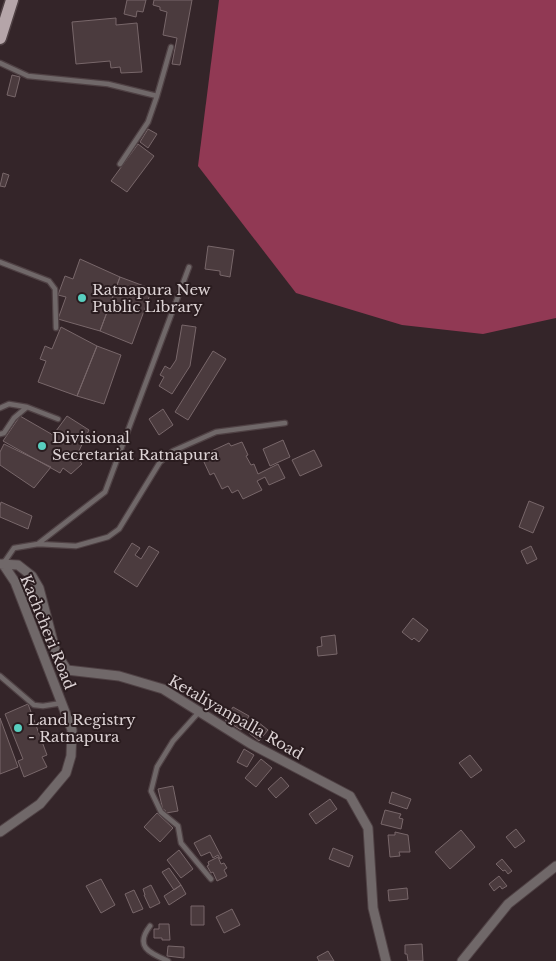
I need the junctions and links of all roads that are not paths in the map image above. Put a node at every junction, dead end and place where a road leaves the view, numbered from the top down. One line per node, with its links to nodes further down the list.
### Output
1 (12, 0): 2 (main road)
2 (0, 38)
3 (170, 47): 5 (lane)
4 (0, 63): 5 (lane)
5 (157, 96): 6 (lane)
6 (120, 164)
7 (0, 262): 9 (lane)
8 (189, 267): 15 (lane)
9 (56, 328)
10 (0, 408): 11 (lane)
11 (27, 408): 12 (lane); 14 (lane)
12 (58, 419)
13 (285, 423): 15 (lane)
14 (0, 434)
15 (38, 544): 16 (lane)
16 (1, 564): 18 (street, Kachcheri Road); 19 (street, Ketaliyanpalla Road)
17 (0, 676): 18 (lane)
18 (62, 703): 20 (street, Kachcheri Road)
19 (199, 712): 22 (lane); 25 (street, Ketaliyanpalla Road)
20 (0, 832)
21 (556, 866): 26 (street)
22 (211, 879)
23 (150, 926): 24 (lane)
24 (168, 961)
25 (386, 961)
26 (462, 961)

